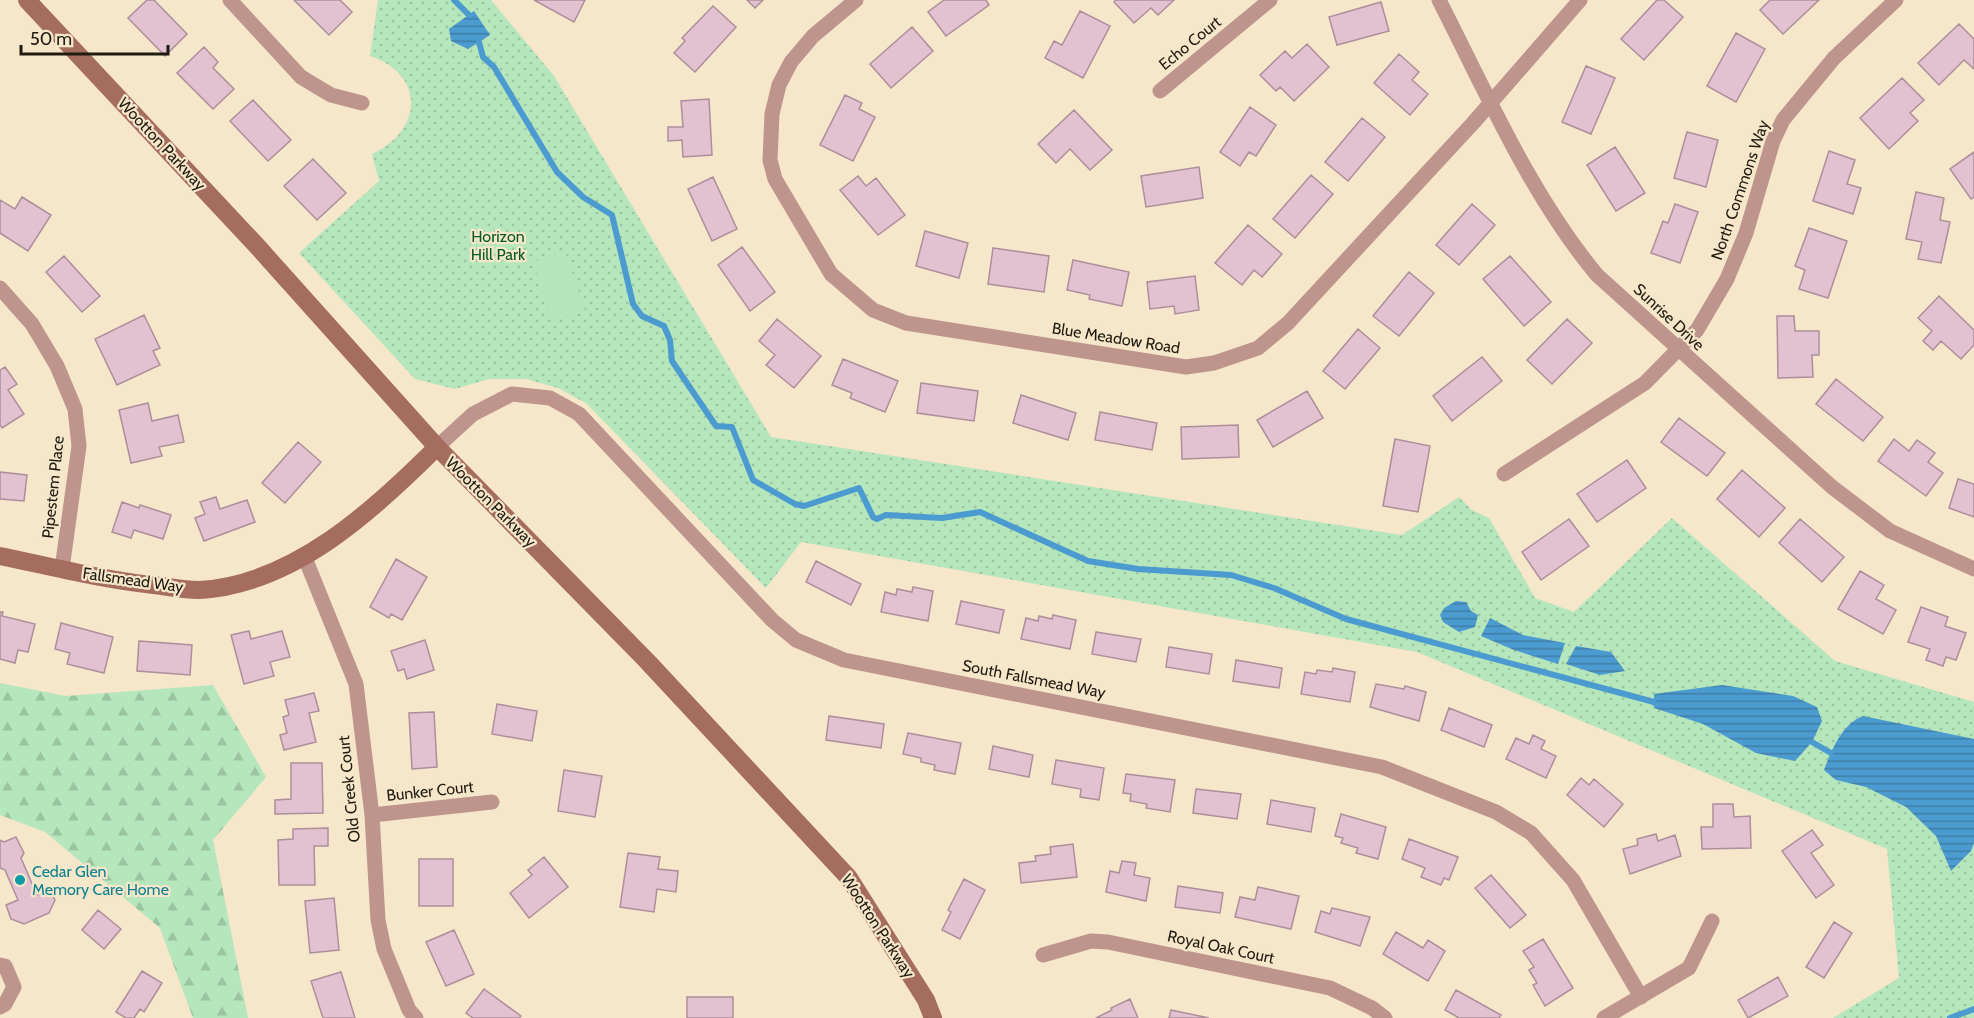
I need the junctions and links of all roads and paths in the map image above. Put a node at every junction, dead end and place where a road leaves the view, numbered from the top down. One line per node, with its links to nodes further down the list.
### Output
1 (27, 0): 13 (main road, Wootton Parkway)
2 (230, 0): 10 (street)
3 (856, 0): 9 (street, Blue Meadow Road)
4 (1270, 0): 8 (street, Echo Court)
5 (1439, 0): 9 (street, Sunrise Drive)
6 (1580, 0): 9 (street, Blue Meadow Road)
7 (1896, 0): 12 (street, North Commons Way)
8 (1160, 91)
9 (1490, 103): 12 (street, Sunrise Drive)
10 (362, 104)
11 (0, 288): 17 (street, Pipestem Place)
12 (1678, 351): 14 (street, North Commons Way); 18 (street, Sunrise Drive)
13 (437, 447): 16 (main road, Fallsmead Way); 24 (street, South Fallsmead Way); 27 (main road, Wootton Parkway)
14 (1504, 474)
15 (0, 556): 17 (main road, Fallsmead Way)
16 (304, 558): 17 (main road, Fallsmead Way); 20 (street, Old Creek Court)
17 (62, 569)
18 (1974, 569)
19 (492, 802): 20 (street, Bunker Court)
20 (372, 815): 26 (street, Old Creek Court)
21 (1712, 921): 24 (street)
22 (1043, 955): 28 (street, Royal Oak Court)
23 (0, 964): 25 (street)
24 (1641, 997): 29 (street)
25 (0, 1007)
26 (416, 1018)
27 (933, 1018)
28 (1385, 1018)
29 (1604, 1018)

